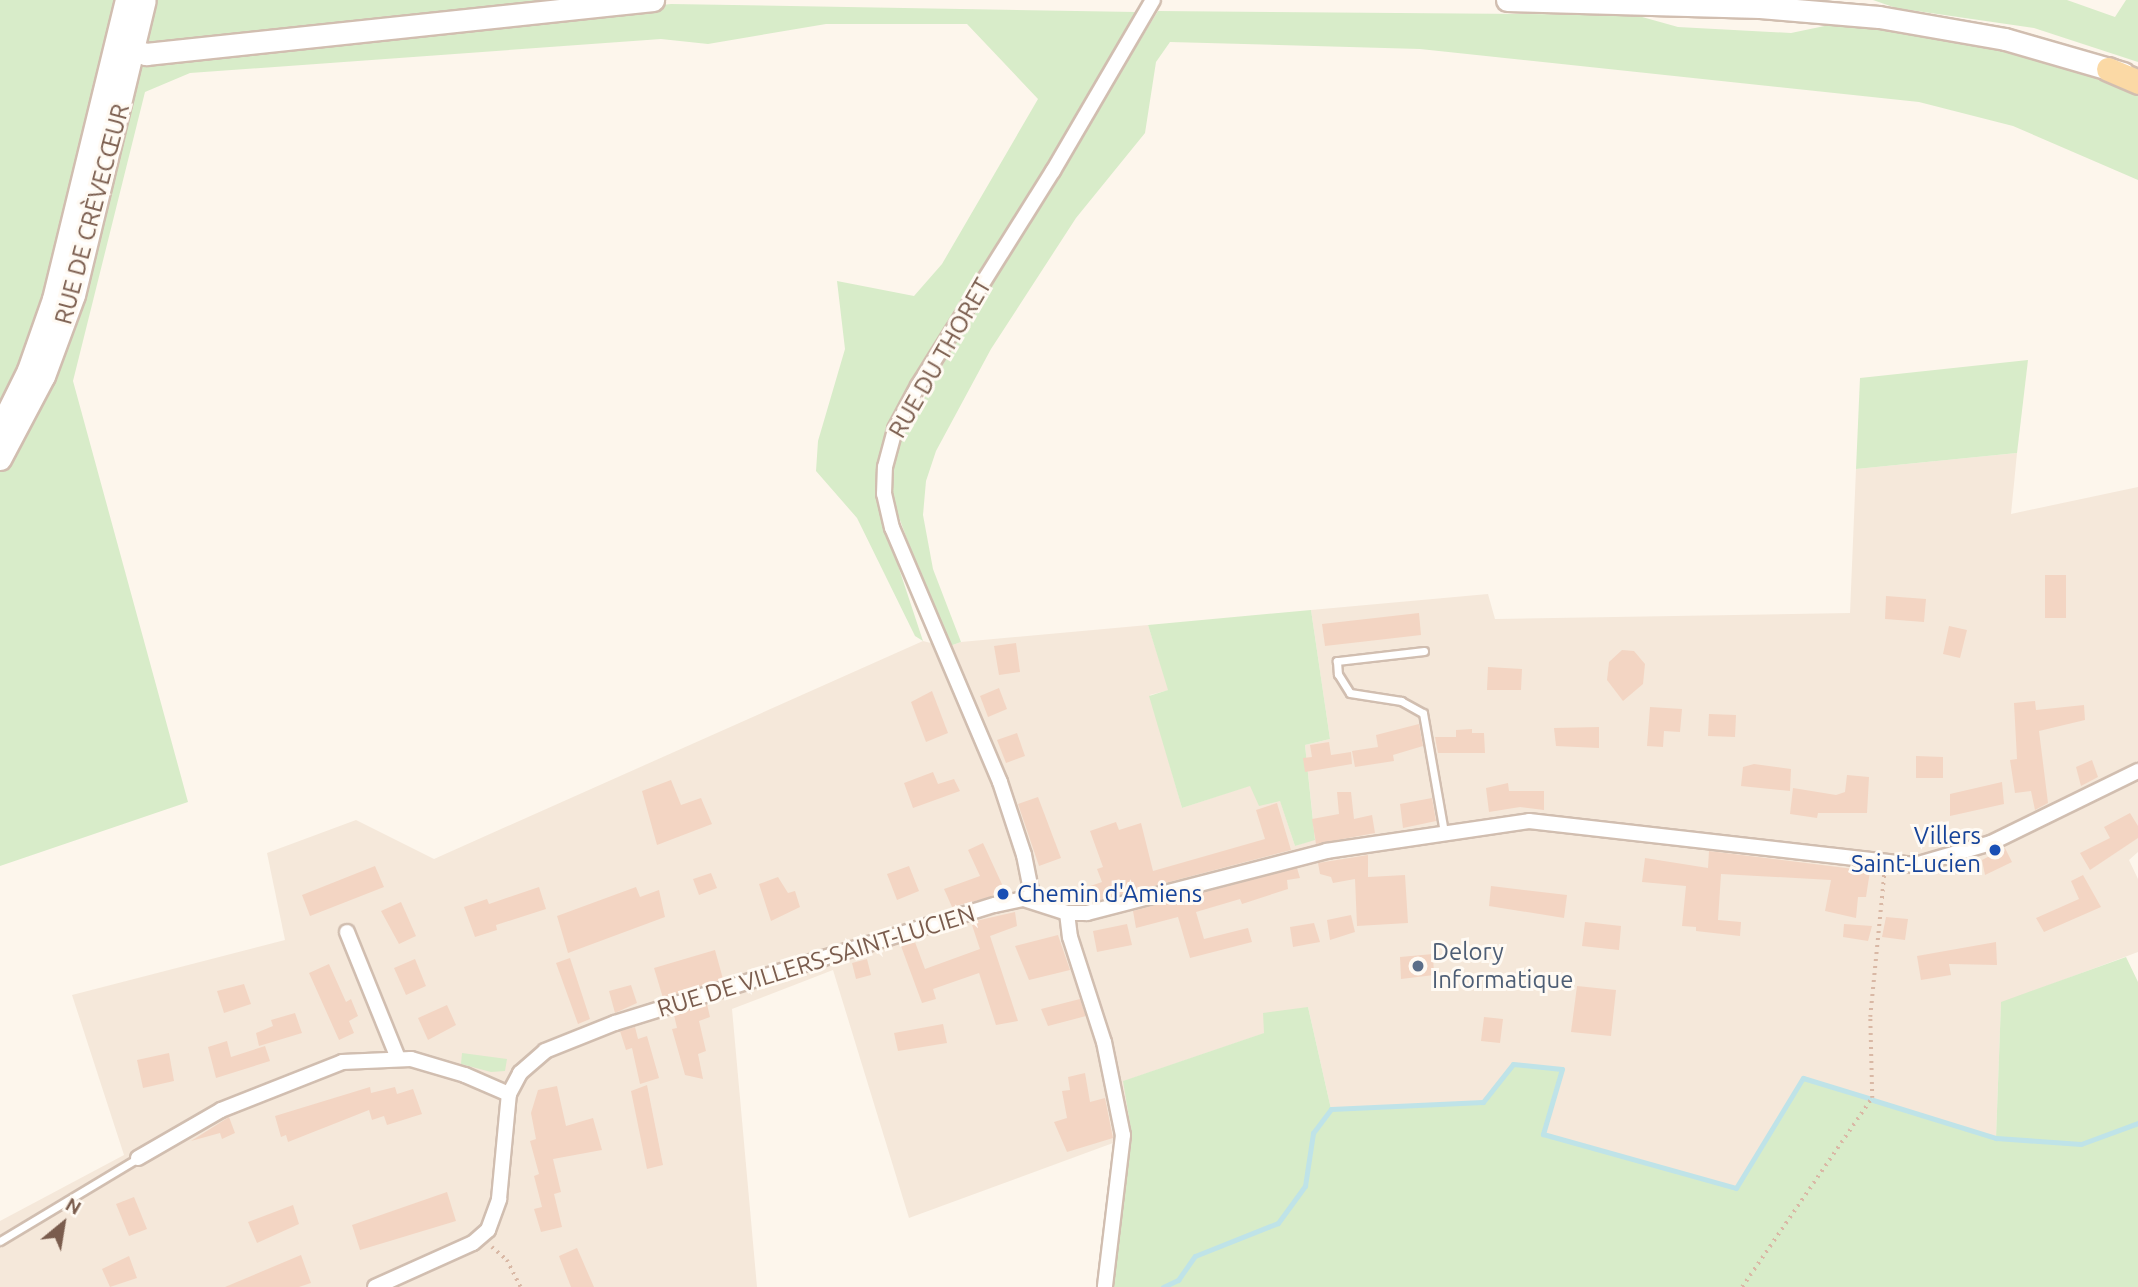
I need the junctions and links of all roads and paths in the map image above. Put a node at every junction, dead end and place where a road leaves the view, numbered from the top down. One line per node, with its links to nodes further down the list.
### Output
1 (653, 0): 5 (main road)
2 (1153, 0): 14 (street, RUE DU THORET)
3 (1507, 0): 6 (main road)
4 (132, 8): 5 (main road); 8 (main road, RUE DE CRÈVECŒUR)
5 (133, 53): 9 (main road, RUE DE CRÈVECŒUR)
6 (2108, 68): 7 (main road)
7 (2138, 80)
8 (0, 427)
9 (0, 459)
10 (1424, 651): 12 (lane)
11 (2138, 771): 13 (street, RUE DE VILLERS-SAINT-LUCIEN)
12 (1444, 832): 13 (street, RUE DE VILLERS-SAINT-LUCIEN); 15 (street, RUE DE VILLERS-SAINT-LUCIEN)
13 (1886, 863): 25 (path)
14 (1033, 900): 15 (street, RUE DE VILLERS-SAINT-LUCIEN); 18 (street, RUE DE VILLERS-SAINT-LUCIEN)
15 (1067, 913): 24 (street)
16 (347, 932): 17 (street)
17 (398, 1058): 18 (street); 19 (street)
18 (509, 1094): 20 (street)
19 (138, 1158): 21 (lane)
20 (481, 1238): 22 (street); 23 (path)
21 (0, 1241)
22 (375, 1287)
23 (521, 1287)
24 (1105, 1287)
25 (1742, 1287)

